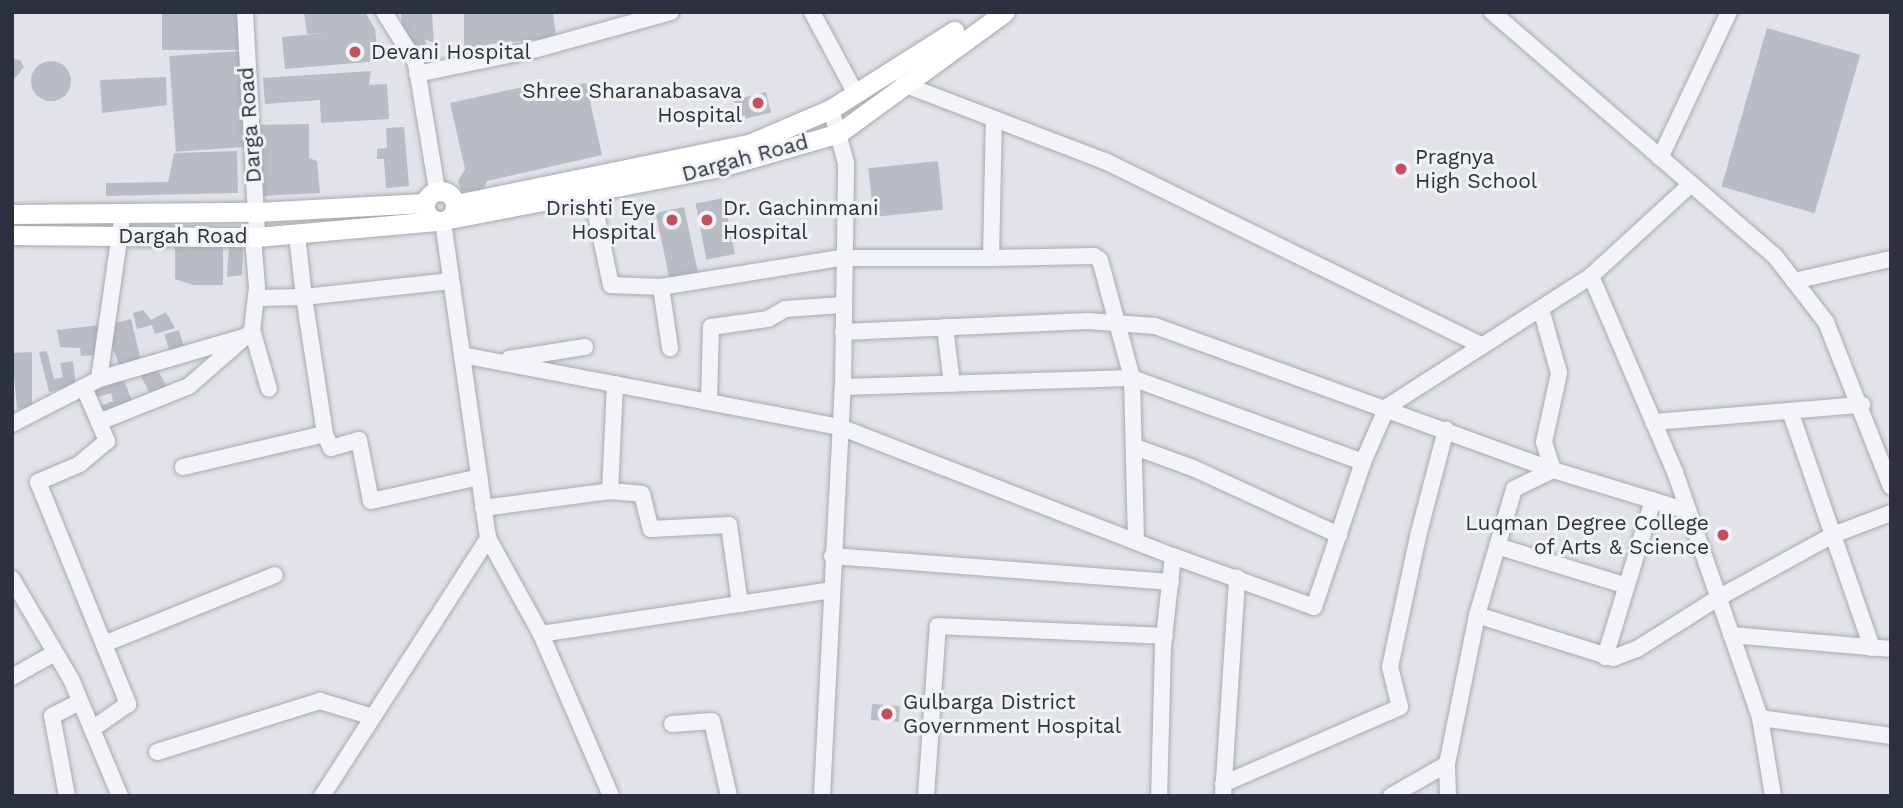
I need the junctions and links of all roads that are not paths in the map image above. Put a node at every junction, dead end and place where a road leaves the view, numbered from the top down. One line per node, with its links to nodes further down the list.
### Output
1 (245, 12): 19 (street, Darga Road)
2 (384, 12): 9 (street)
3 (671, 12): 9 (street)
4 (813, 12): 11 (street)
5 (982, 12): 11 (main road, Dargah Road)
6 (1004, 12): 10 (main road, Dargah Road)
7 (1492, 12): 15 (street)
8 (1729, 12): 15 (street)
9 (417, 74): 18 (street)
10 (903, 84): 13 (street); 14 (main road, Dargah Road)
11 (856, 94): 12 (main road, Dargah Road)
12 (831, 109): 14 (street); 22 (main road, Dargah Road)
13 (995, 119): 28 (street); 43 (street)
14 (839, 133): 17 (main road, Dargah Road); 27 (street)
15 (1660, 158): 16 (street)
16 (1691, 184): 30 (street); 32 (street)
17 (592, 195): 22 (main road, Dargah Road); 33 (street)
18 (431, 197): 19 (main road, Dargah Road); 22 (main road); 22 (main road)
19 (257, 212): 20 (main road, Dargah Road); 26 (street, Darga Road)
20 (122, 213): 21 (main road, Dargah Road); 25 (street)
21 (12, 214)
22 (446, 216): 24 (main road, Dargah Road); 31 (street)
23 (12, 235): 25 (main road, Dargah Road)
24 (297, 235): 26 (main road, Dargah Road); 34 (street)
25 (119, 236): 26 (main road, Dargah Road); 48 (street)
26 (255, 237): 35 (street, Darga Road)
27 (841, 258): 28 (street); 33 (street); 36 (street)
28 (991, 258): 38 (street)
29 (1891, 259): 32 (street)
30 (1591, 276): 37 (street); 59 (street)
31 (451, 281): 34 (street); 45 (street)
32 (1794, 281): 55 (street)
33 (662, 287): 44 (street)
34 (304, 297): 35 (street); 63 (street)
35 (256, 298): 41 (street, Darga Road)
36 (842, 305): 40 (street); 54 (street)
37 (1541, 309): 43 (street); 67 (street)
38 (1116, 323): 39 (street); 47 (street); 56 (street)
39 (944, 327): 40 (street); 50 (street)
40 (843, 332): 51 (street)
41 (249, 333): 48 (street); 52 (street); 58 (street)
42 (585, 346): 46 (street)
43 (1482, 346): 56 (street)
44 (670, 348)
45 (462, 355): 46 (street); 68 (street)
46 (496, 362): 49 (street)
47 (1132, 378): 50 (street); 64 (street); 65 (street)
48 (99, 379): 53 (street)
49 (614, 384): 54 (street); 70 (street)
50 (951, 384): 51 (street)
51 (843, 387): 61 (street)
52 (269, 389)
53 (85, 390): 58 (street); 60 (street)
54 (709, 402): 61 (street)
55 (1862, 405): 57 (street); 69 (street)
56 (1387, 407): 62 (street); 65 (street)
57 (1790, 411): 59 (street); 76 (street)
58 (99, 422): 94 (street)
59 (1653, 422): 73 (street)
60 (12, 424)
61 (839, 427): 78 (street); 81 (street)
62 (1447, 430): 67 (street); 108 (street)
63 (325, 434): 66 (street); 68 (street)
64 (1135, 447): 75 (street); 78 (street)
65 (1363, 462): 75 (street)
66 (183, 467)
67 (1553, 470): 71 (street); 79 (street)
68 (479, 477): 72 (street)
69 (1891, 487)
70 (610, 491): 72 (street); 89 (street)
71 (1653, 500): 73 (street); 86 (street)
72 (483, 508): 77 (street)
73 (1688, 511): 88 (street)
74 (1891, 513): 76 (street)
75 (1339, 535): 83 (street)
76 (1833, 535): 88 (street); 95 (street)
77 (488, 538): 91 (street); 101 (street)
78 (1136, 541): 80 (street)
79 (1497, 546): 86 (street); 90 (street)
80 (1173, 555): 83 (street); 85 (street)
81 (832, 556): 85 (street); 87 (street)
82 (275, 575): 94 (street)
83 (1237, 578): 108 (street)
84 (12, 579): 97 (street)
85 (1171, 582): 93 (street)
86 (1624, 585): 98 (street)
87 (831, 590): 89 (street); 114 (street)
88 (1718, 597): 92 (street); 98 (street)
89 (740, 604): 91 (street)
90 (1477, 615): 98 (street); 107 (street)
91 (541, 634): 112 (street)
92 (1731, 635): 95 (street); 102 (street)
93 (1165, 636): 115 (street); 116 (street)
94 (104, 644): 104 (street)
95 (1872, 648): 96 (street)
96 (1891, 649)
97 (55, 653): 99 (street); 100 (street)
98 (1605, 657)
99 (12, 677)
100 (80, 702): 104 (street); 109 (street)
101 (373, 717): 106 (street); 111 (street)
102 (1760, 718): 105 (street); 119 (street)
103 (672, 724): 113 (street)
104 (92, 729): 110 (street)
105 (1891, 736)
106 (157, 752)
107 (1447, 764): 117 (street); 118 (street)
108 (1223, 790)
109 (67, 796)
110 (120, 796)
111 (322, 796)
112 (611, 796)
113 (729, 796)
114 (822, 796)
115 (926, 796)
116 (1159, 796)
117 (1391, 796)
118 (1448, 796)
119 (1773, 796)

